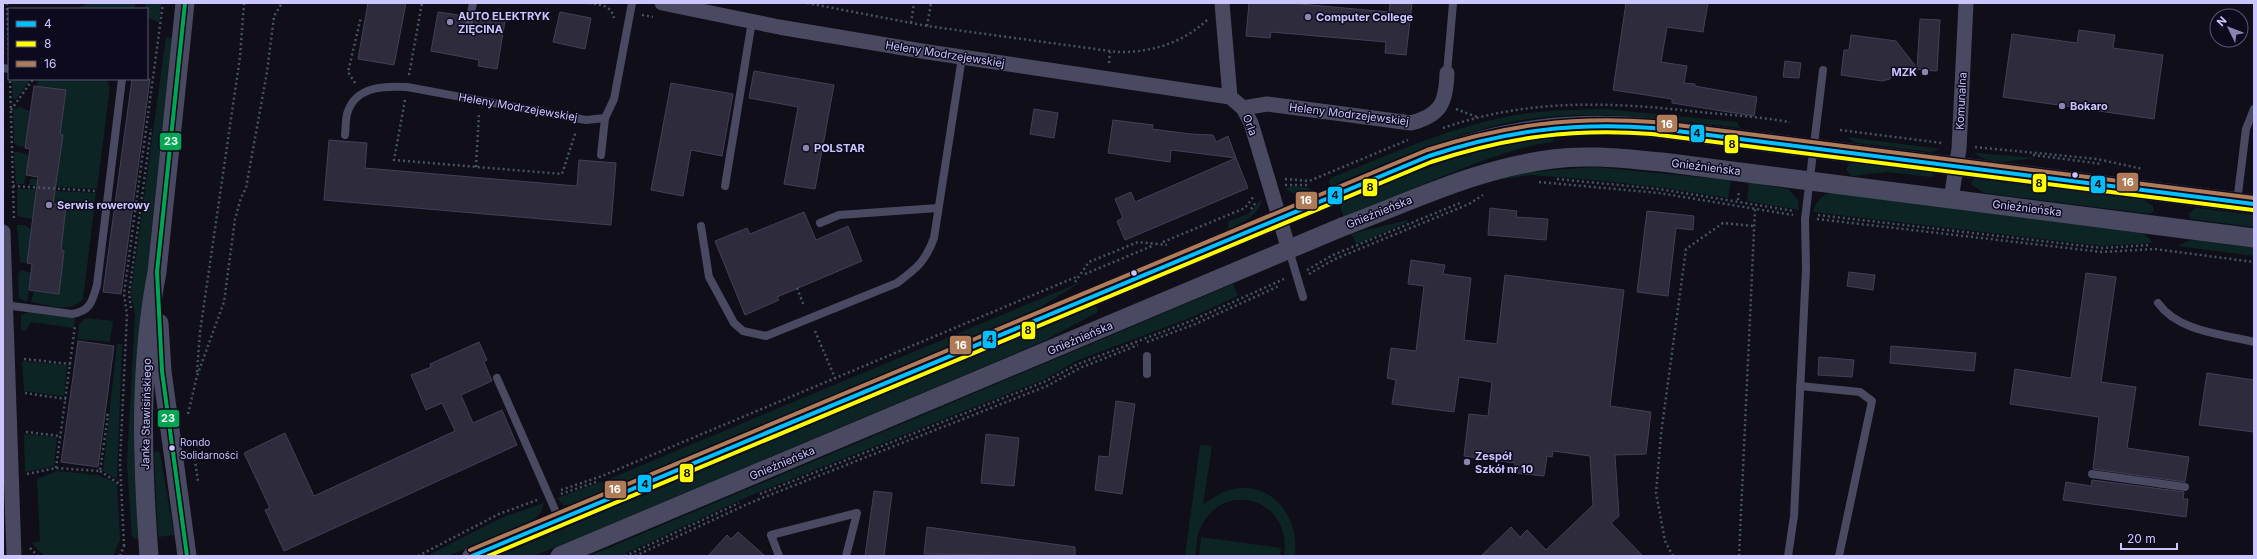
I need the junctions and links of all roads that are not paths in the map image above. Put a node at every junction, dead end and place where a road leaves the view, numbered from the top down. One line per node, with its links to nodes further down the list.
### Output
1 (185, 3): 33 (street, Janka Stawisińskiego)
2 (473, 3): 9 (lane)
3 (632, 3): 17 (lane)
4 (662, 3): 8 (street, Heleny Modrzejewskiej)
5 (1222, 3): 14 (street)
6 (1453, 3): 12 (lane)
7 (1966, 3): 21 (street, Komunalna)
8 (752, 21): 10 (street, Heleny Modrzejewskiej); 23 (lane)
9 (468, 28)
10 (962, 57): 14 (street, Heleny Modrzejewskiej); 26 (lane)
11 (1823, 70): 19 (lane)
12 (1447, 73): 15 (street, Heleny Modrzejewskiej)
13 (122, 80): 36 (lane)
14 (1230, 97): 15 (street, Orla)
15 (1243, 108): 27 (street, Orla)
16 (2254, 109): 25 (lane)
17 (605, 118): 18 (lane, Heleny Modrzejewskiej); 20 (lane)
18 (345, 135)
19 (1814, 148): 21 (street); 22 (lane); 27 (street)
20 (601, 154)
21 (1956, 166): 24 (street, Komunalna); 25 (street)
22 (1811, 180): 24 (street, Gnieźnieńska); 32 (street, Gnieźnieńska); 41 (lane)
23 (725, 186)
24 (1951, 198): 31 (street, Gnieźnieńska)
25 (2246, 203)
26 (938, 208): 28 (lane); 29 (lane)
27 (1279, 218): 32 (street, Orla); 44 (street)
28 (820, 223)
29 (701, 226)
30 (3, 232): 36 (street)
31 (2254, 238)
32 (1289, 250): 34 (lane); 45 (street, Gnieźnieńska)
33 (157, 272): 47 (street, Janka Stawisińskiego); 48 (street, Janka Stawisińskiego)
34 (1303, 297)
35 (2158, 303): 37 (lane)
36 (5, 305): 46 (street)
37 (2254, 342)
38 (1146, 356): 39 (lane)
39 (1147, 374)
40 (497, 378): 44 (lane)
41 (1800, 386): 52 (lane); 53 (lane)
42 (2092, 474): 43 (lane)
43 (2185, 487)
44 (559, 520): 49 (street)
45 (566, 555)
46 (14, 556)
47 (149, 556)
48 (186, 556)
49 (472, 556)
50 (780, 556): 51 (lane)
51 (846, 556)
52 (1788, 556)
53 (1840, 556)

